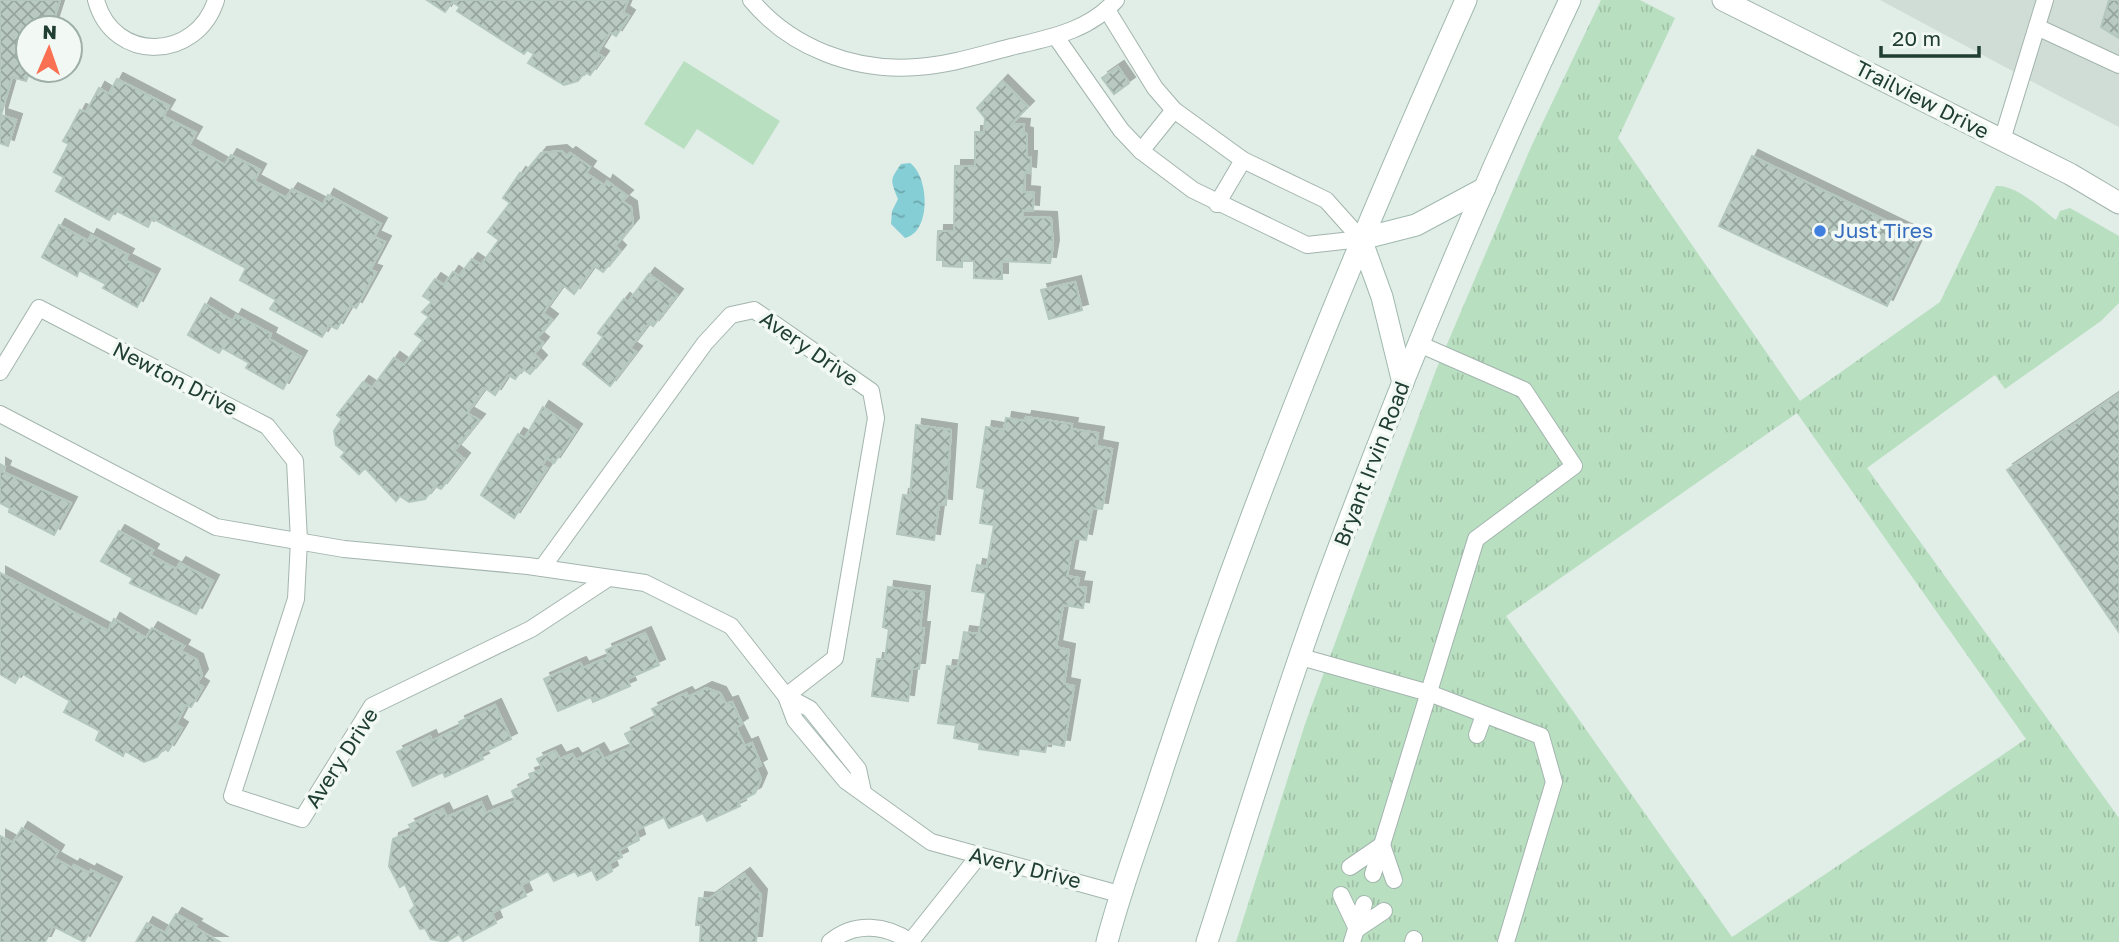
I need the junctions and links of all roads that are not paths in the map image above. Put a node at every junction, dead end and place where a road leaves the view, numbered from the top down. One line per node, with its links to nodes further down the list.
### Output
1 (96, 0): 2 (lane)
2 (216, 0)
3 (751, 0): 10 (lane)
4 (1466, 0): 19 (main road)
5 (1570, 0): 16 (main road, Bryant Irvin Road)
6 (1723, 0): 13 (main road, Trailview Drive)
7 (2045, 0): 9 (lane)
8 (1111, 5): 10 (lane); 12 (lane)
9 (2037, 27): 11 (lane); 13 (lane)
10 (1056, 37): 14 (lane)
11 (2119, 65)
12 (1174, 110): 14 (lane); 15 (lane)
13 (2002, 140): 17 (main road, Trailview Drive)
14 (1141, 151): 18 (lane)
15 (1243, 160): 18 (lane); 19 (lane)
16 (1485, 188): 19 (main road); 20 (main road, Bryant Irvin Road)
17 (2119, 203)
18 (1217, 204): 19 (lane)
19 (1361, 239): 22 (main road); 37 (main road)
20 (1419, 344): 22 (main road, Bryant Irvin Road); 28 (lane)
21 (0, 372): 24 (lane, Newton Drive)
22 (1403, 383): 27 (main road, Bryant Irvin Road)
23 (0, 414): 24 (lane, Avery Drive)
24 (299, 541): 25 (lane, Avery Drive); 26 (lane, Avery Drive)
25 (542, 568): 26 (lane, Avery Drive); 29 (lane, Avery Drive)
26 (607, 579): 29 (lane, Avery Drive)
27 (1301, 657): 28 (lane); 45 (main road, Bryant Irvin Road)
28 (1429, 693): 30 (lane); 32 (lane)
29 (786, 696): 33 (lane, Avery Drive)
30 (1484, 715): 31 (lane); 46 (lane)
31 (1477, 735)
32 (1382, 845): 34 (lane); 35 (lane); 36 (lane)
33 (977, 858): 37 (lane, Avery Drive); 43 (lane)
34 (1350, 867)
35 (1373, 874)
36 (1394, 880)
37 (1119, 894): 44 (main road)
38 (1341, 895): 41 (lane)
39 (1364, 904): 41 (lane)
40 (1384, 911): 41 (lane)
41 (1354, 935)
42 (830, 942): 43 (lane)
43 (911, 942)
44 (1107, 942)
45 (1207, 942)
46 (1506, 942)

